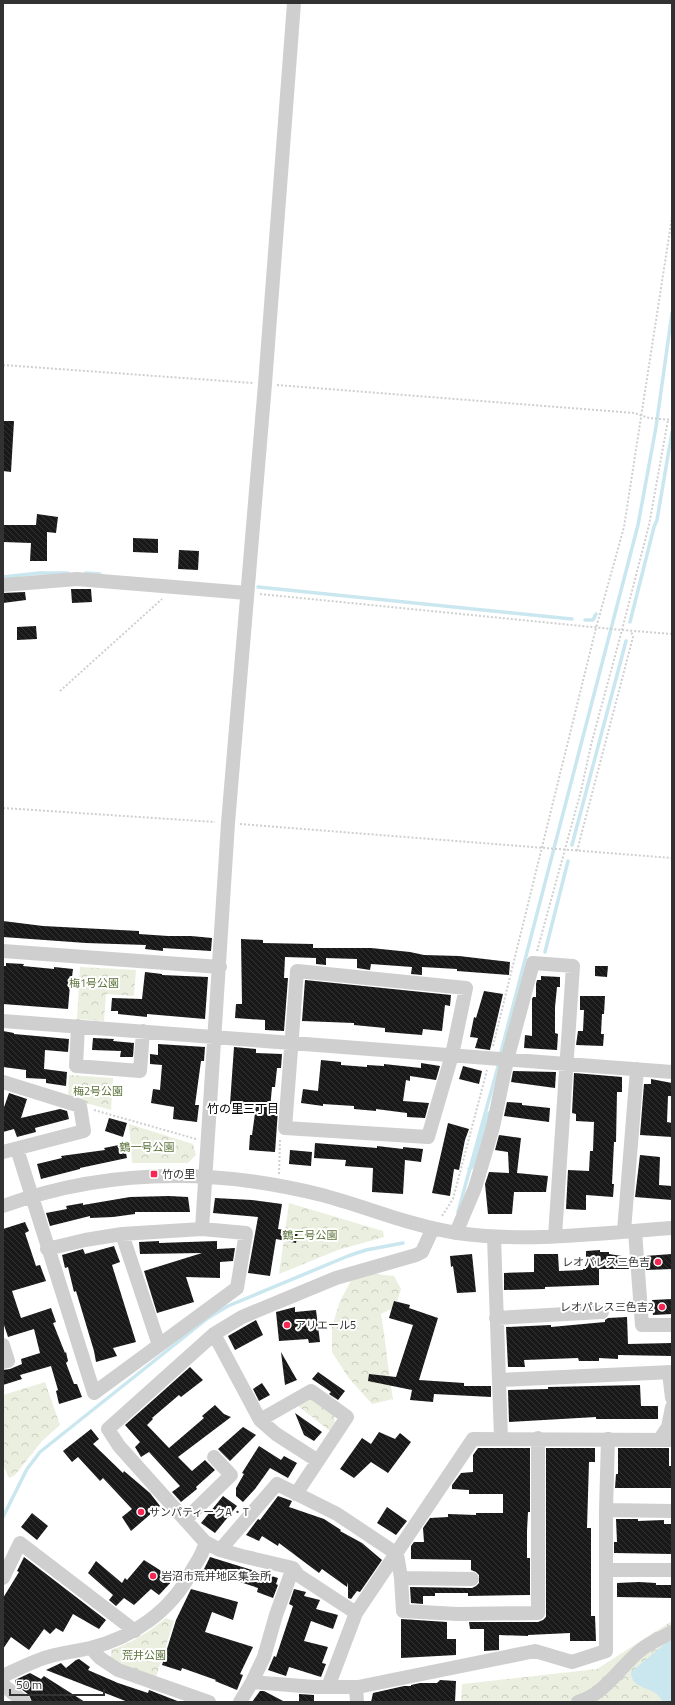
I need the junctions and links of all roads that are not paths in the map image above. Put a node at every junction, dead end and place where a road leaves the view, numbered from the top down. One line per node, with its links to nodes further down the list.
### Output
1 (294, 3): 3 (street)
2 (3, 585): 3 (street)
3 (247, 593): 5 (street)
4 (3, 951): 5 (street)
5 (220, 967): 9 (street)
6 (3, 1021): 7 (street)
7 (78, 1026): 8 (street); 8 (street)
8 (143, 1031): 9 (street)
9 (215, 1037): 10 (street); 18 (street)
10 (291, 1042): 11 (street); 11 (street); 11 (street)
11 (452, 1055): 12 (street)
12 (499, 1060): 13 (street); 13 (street); 25 (street)
13 (567, 1064): 14 (street); 27 (street)
14 (637, 1070): 15 (street); 24 (street)
15 (672, 1072)
16 (3, 1082): 17 (street)
17 (10, 1150): 19 (street)
18 (204, 1177): 19 (street); 21 (street); 23 (street)
19 (31, 1196): 20 (street); 29 (street)
20 (3, 1206)
21 (433, 1228): 25 (street); 33 (street)
22 (672, 1228): 24 (street)
23 (202, 1229): 26 (street); 35 (street)
24 (630, 1231): 27 (street); 32 (street)
25 (456, 1232): 28 (street)
26 (122, 1234): 29 (street); 35 (street)
27 (555, 1236): 28 (street)
28 (494, 1237): 31 (street)
29 (47, 1249): 35 (street)
30 (602, 1312): 31 (street)
31 (496, 1318): 38 (street)
32 (672, 1324)
33 (214, 1334): 41 (street); 51 (street)
34 (3, 1345): 36 (street)
35 (158, 1345)
36 (3, 1362)
37 (670, 1372): 38 (street); 39 (street)
38 (500, 1380): 42 (street)
39 (672, 1398)
40 (672, 1407): 45 (street)
41 (260, 1420): 47 (street); 47 (street)
42 (501, 1438): 43 (street); 54 (street)
43 (538, 1438): 44 (street); 59 (street)
44 (608, 1439): 45 (street); 49 (street)
45 (666, 1439)
46 (214, 1458): 51 (street)
47 (318, 1461): 48 (street)
48 (296, 1494): 53 (street); 54 (street)
49 (606, 1510): 50 (street); 56 (street)
50 (672, 1511)
51 (185, 1520): 52 (street)
52 (206, 1542): 53 (street); 62 (street)
53 (220, 1550): 55 (street)
54 (398, 1554): 59 (street); 61 (street)
55 (293, 1568): 61 (street); 66 (street)
56 (606, 1570): 57 (street); 69 (street)
57 (672, 1570)
58 (3, 1578): 62 (street)
59 (401, 1578): 60 (street)
60 (472, 1579)
61 (356, 1613): 68 (street)
62 (135, 1631): 64 (street)
63 (672, 1632): 74 (street)
64 (91, 1648): 65 (street); 71 (street)
65 (3, 1676)
66 (252, 1682): 68 (street); 72 (street)
67 (3, 1685): 70 (street)
68 (328, 1687): 69 (street)
69 (356, 1687): 73 (street)
70 (24, 1702)
71 (209, 1702)
72 (240, 1702)
73 (357, 1702)
74 (578, 1702)

